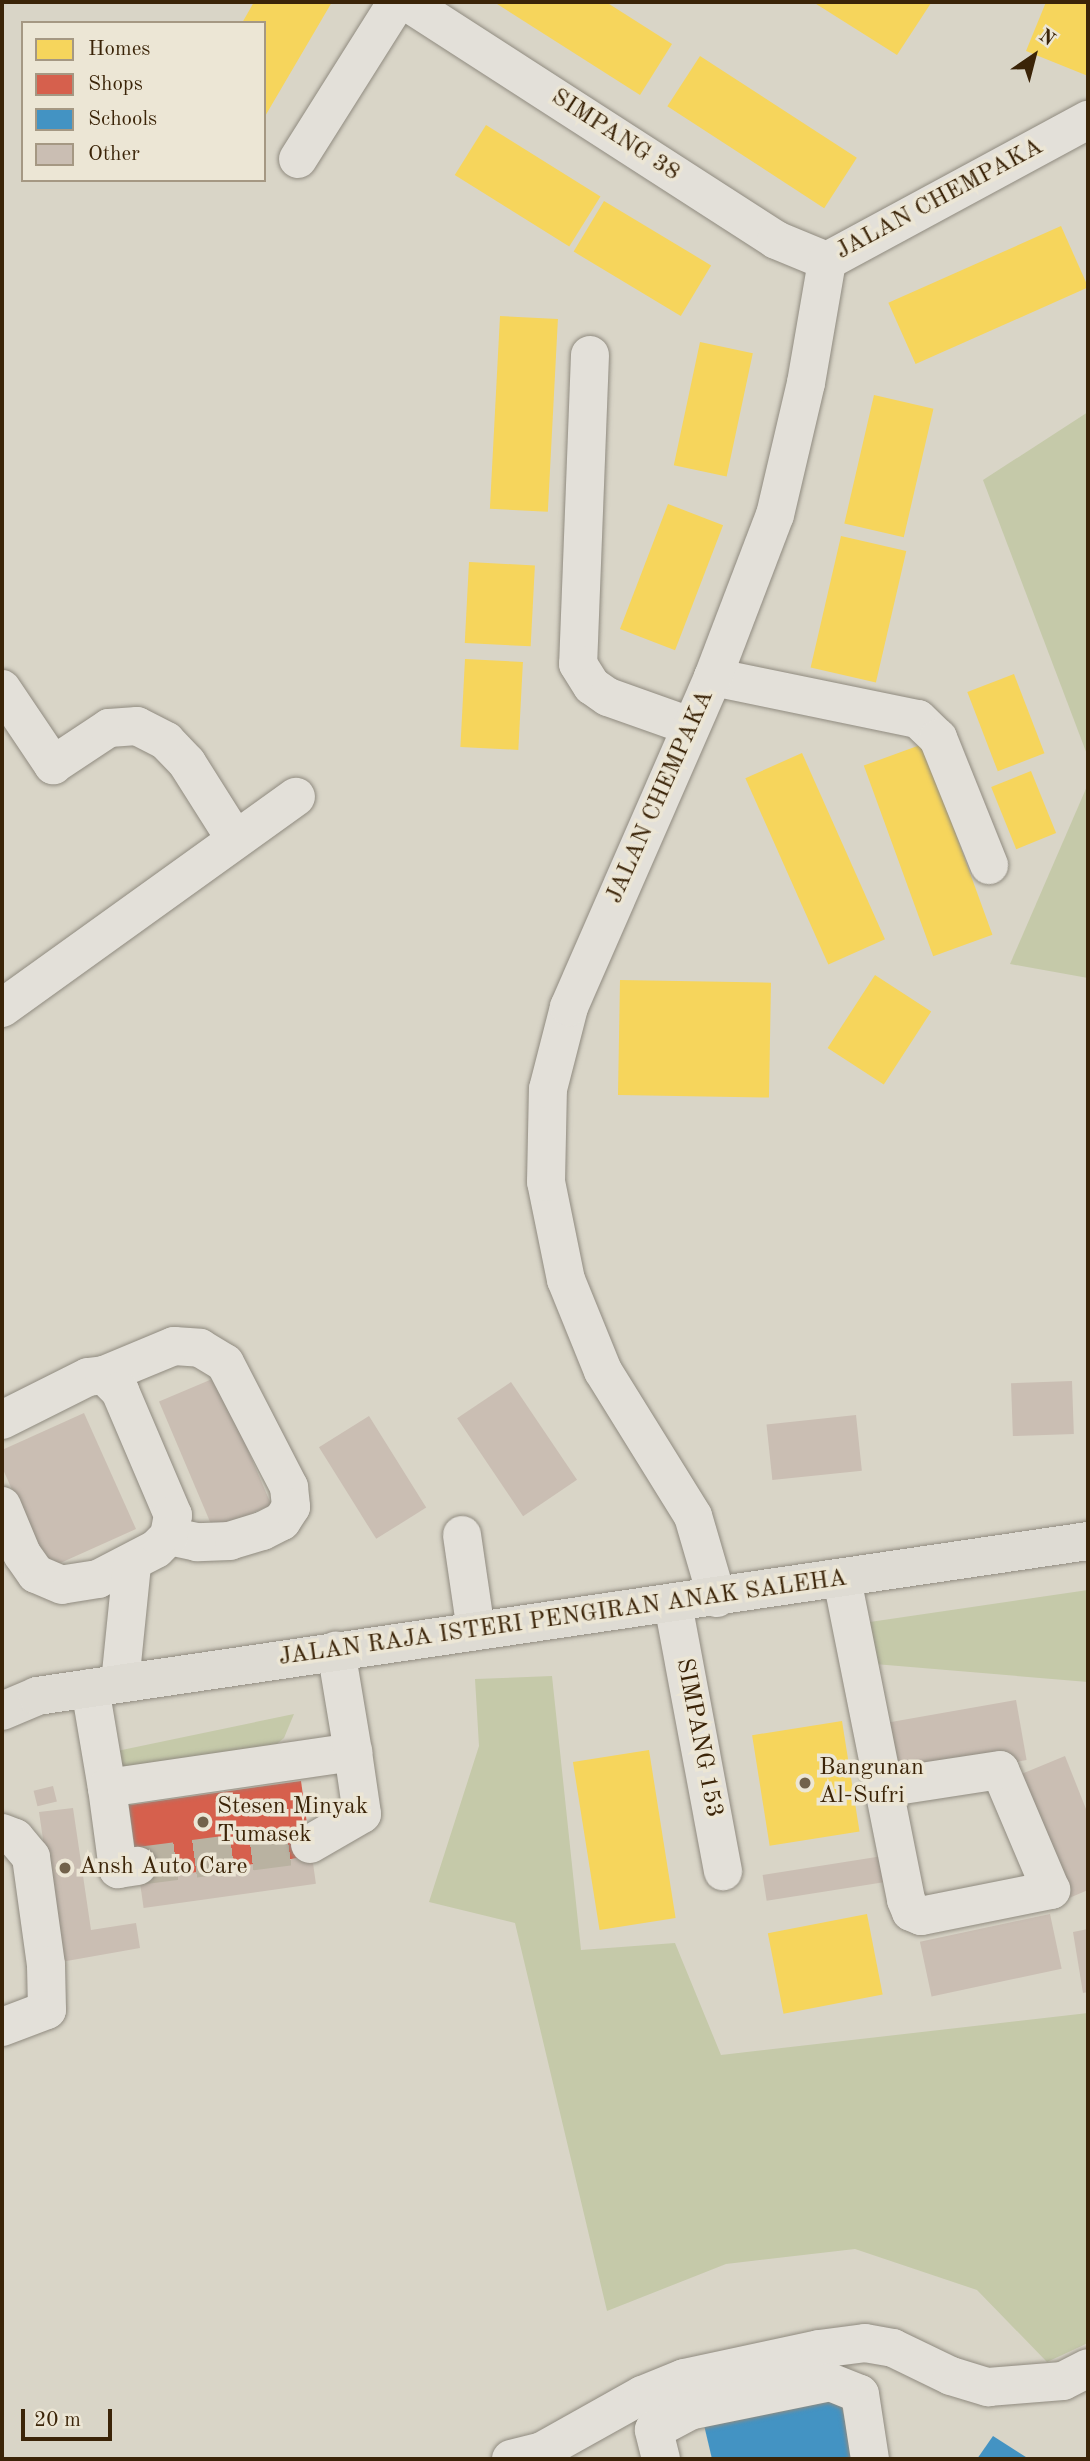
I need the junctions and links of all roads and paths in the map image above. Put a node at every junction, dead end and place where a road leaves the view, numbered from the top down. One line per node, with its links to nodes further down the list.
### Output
1 (397, 2): 4 (street)
2 (407, 2): 5 (street, SIMPANG 38)
3 (1088, 120): 5 (street, JALAN CHEMPAKA)
4 (298, 159)
5 (827, 261): 7 (street, JALAN CHEMPAKA)
6 (590, 355): 9 (street)
7 (713, 677): 9 (street, JALAN CHEMPAKA); 12 (street)
8 (2, 689): 11 (street)
9 (690, 726): 22 (street, JALAN CHEMPAKA)
10 (296, 797): 11 (street)
11 (235, 839): 13 (street)
12 (989, 865)
13 (2, 1008)
14 (104, 1375): 15 (street); 18 (street); 18 (street)
15 (2, 1420)
16 (2, 1506): 20 (street)
17 (462, 1535): 24 (street)
18 (169, 1536): 20 (street)
19 (1088, 1542): 21 (main road, JALAN RAJA ISTERI PENGIRAN ANAK SALEHA)
20 (132, 1563): 26 (street)
21 (842, 1579): 22 (main road, JALAN RAJA ISTERI PENGIRAN ANAK SALEHA); 31 (street)
22 (717, 1598): 23 (main road, JALAN RAJA ISTERI PENGIRAN ANAK SALEHA)
23 (673, 1604): 24 (main road, JALAN RAJA ISTERI PENGIRAN ANAK SALEHA); 35 (street, SIMPANG 153)
24 (476, 1631): 25 (main road, JALAN RAJA ISTERI PENGIRAN ANAK SALEHA)
25 (337, 1650): 26 (main road, JALAN RAJA ISTERI PENGIRAN ANAK SALEHA); 29 (street)
26 (105, 1686): 27 (main road, JALAN RAJA ISTERI PENGIRAN ANAK SALEHA); 30 (street)
27 (19, 1693): 28 (main road, JALAN RAJA ISTERI PENGIRAN ANAK SALEHA)
28 (2, 1710)
29 (353, 1752): 30 (street); 33 (street)
30 (107, 1788): 34 (street)
31 (883, 1788): 31 (street)
32 (2, 1833): 36 (street)
33 (310, 1844)
34 (138, 1866)
35 (723, 1871)
36 (2, 2027)
37 (827, 2365): 38 (street); 39 (street); 42 (street)
38 (1088, 2368)
39 (671, 2402): 40 (street); 41 (street)
40 (511, 2459)
41 (661, 2459)
42 (870, 2459)

